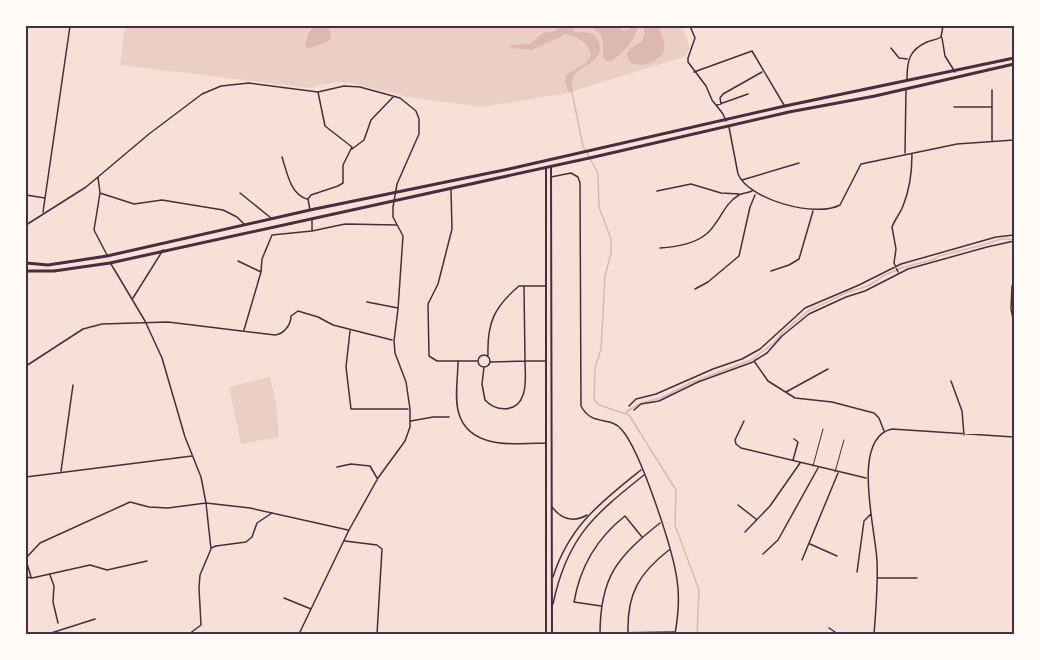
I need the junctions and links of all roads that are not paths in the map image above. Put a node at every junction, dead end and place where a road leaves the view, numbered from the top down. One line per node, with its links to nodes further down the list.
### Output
1 (70, 26): 45 (street)
2 (690, 26): 9 (street)
3 (943, 26): 4 (street)
4 (941, 37): 7 (street); 11 (street)
5 (891, 48): 7 (street)
6 (1014, 58): 11 (main road)
7 (908, 59): 12 (street)
8 (1014, 64): 13 (main road)
9 (694, 72): 10 (street); 19 (street)
10 (763, 72): 18 (street); 20 (street)
11 (955, 72): 12 (main road)
12 (907, 82): 20 (main road)
13 (906, 88): 24 (main road); 29 (street)
14 (992, 90): 22 (street)
15 (318, 92): 17 (street); 27 (street); 33 (street)
16 (748, 94): 18 (street)
17 (395, 96): 27 (street); 42 (street)
18 (721, 104): 19 (street)
19 (716, 105): 23 (street)
20 (785, 106): 23 (main road)
21 (954, 107): 22 (street)
22 (991, 107): 26 (street)
23 (726, 121): 42 (main road)
24 (729, 127): 32 (main road); 35 (street)
25 (1014, 140): 26 (street)
26 (992, 142): 28 (street)
27 (351, 149): 46 (street)
28 (912, 153): 29 (street); 68 (street)
29 (905, 154): 49 (street)
30 (282, 157): 46 (street)
31 (799, 163): 35 (street)
32 (549, 166): 34 (street); 36 (main road); 64 (street)
33 (98, 177): 39 (street); 50 (street)
34 (551, 177): 64 (street); 119 (street)
35 (742, 181): 38 (street)
36 (451, 189): 47 (main road); 87 (street)
37 (657, 191): 43 (street)
38 (753, 191): 41 (street); 43 (street)
39 (100, 193): 54 (street); 63 (street)
40 (240, 193): 51 (street)
41 (756, 193): 49 (street); 76 (street)
42 (395, 194): 47 (street); 48 (main road)
43 (740, 194): 61 (street)
44 (26, 195): 45 (street)
45 (45, 198): 50 (street)
46 (308, 199): 48 (street)
47 (394, 201): 52 (main road); 55 (street)
48 (310, 210): 51 (main road)
49 (813, 211): 70 (street)
50 (43, 213): 53 (street)
51 (272, 219): 54 (main road)
52 (312, 219): 56 (main road); 57 (street)
53 (26, 225)
54 (245, 225): 63 (main road)
55 (398, 225): 57 (street); 80 (street)
56 (262, 229): 58 (street); 62 (main road)
57 (312, 231): 58 (street)
58 (272, 235): 71 (street)
59 (1014, 235): 68 (street)
60 (1014, 241): 72 (street)
61 (660, 248)
62 (163, 250): 67 (main road); 78 (street)
63 (107, 256): 66 (main road)
64 (548, 257): 75 (street); 91 (street)
65 (238, 261): 71 (street)
66 (26, 263)
67 (110, 263): 69 (main road); 78 (street)
68 (895, 267): 72 (street); 100 (street)
69 (26, 271)
70 (771, 271)
71 (261, 272): 84 (street)
72 (898, 273): 93 (street)
73 (1014, 285): 77 (street)
74 (524, 286): 75 (street); 86 (street); 89 (street)
75 (546, 286): 90 (street)
76 (695, 289)
77 (1013, 297): 82 (street)
78 (132, 299): 81 (street)
79 (367, 302): 80 (street)
80 (398, 308): 85 (street)
81 (146, 321): 84 (street); 94 (street); 113 (street)
82 (1014, 324)
83 (350, 330): 84 (street); 85 (street); 101 (street)
84 (243, 331)
85 (394, 340): 101 (street)
86 (488, 355): 88 (street); 92 (street)
87 (458, 361): 88 (street); 112 (street)
88 (478, 361): 95 (street)
89 (525, 361): 90 (street); 92 (street); 95 (street)
90 (546, 361): 91 (street); 112 (street)
91 (551, 361): 128 (street)
92 (490, 362): 95 (street)
93 (754, 362): 99 (street); 102 (street)
94 (26, 366)
95 (484, 367)
96 (828, 369): 99 (street)
97 (951, 381): 108 (street)
98 (73, 385): 120 (street)
99 (786, 392): 107 (street)
100 (628, 406)
101 (410, 409): 104 (street)
102 (634, 410)
103 (449, 417): 104 (street)
104 (410, 421): 124 (street)
105 (744, 421): 114 (street)
106 (824, 429): 116 (lane)
107 (884, 431): 108 (street); 125 (street)
108 (964, 435): 109 (street)
109 (1014, 437)
110 (794, 439): 114 (street)
111 (844, 440): 121 (lane)
112 (547, 443): 169 (street)
113 (193, 456): 120 (street); 126 (street)
114 (792, 460): 115 (street)
115 (800, 462): 116 (street); 132 (street)
116 (813, 466): 118 (street)
117 (337, 467): 124 (street)
118 (818, 468): 121 (street); 141 (street)
119 (642, 469): 122 (street); 130 (street)
120 (61, 472): 123 (street)
121 (837, 472): 125 (street); 138 (street)
122 (644, 475): 133 (street); 156 (street)
123 (26, 477)
124 (378, 478): 134 (street)
125 (867, 479): 131 (street)
126 (206, 503): 129 (street); 139 (street); 143 (street)
127 (738, 505): 132 (street)
128 (551, 506): 130 (street); 152 (street)
129 (273, 512): 134 (street); 139 (street)
130 (590, 513): 152 (street)
131 (872, 513): 146 (street); 150 (street)
132 (757, 519): 135 (street)
133 (661, 522): 136 (street); 140 (street)
134 (349, 530): 137 (street)
135 (745, 532)
136 (642, 537): 154 (street); 154 (street)
137 (345, 541): 155 (street); 168 (street)
138 (809, 544): 142 (street); 145 (street)
139 (211, 549): 166 (street)
140 (670, 550): 160 (street); 163 (street)
141 (763, 554)
142 (837, 556)
143 (26, 559): 149 (street)
144 (147, 561): 147 (street)
145 (802, 561)
146 (857, 572)
147 (50, 574): 149 (street); 158 (street)
148 (26, 577): 149 (street)
149 (32, 578)
150 (877, 578): 151 (street); 164 (street)
151 (917, 578)
152 (552, 582): 156 (street)
153 (285, 597): 155 (street)
154 (601, 606): 162 (street)
155 (311, 609): 167 (street)
156 (552, 610): 170 (street)
157 (95, 619): 165 (street)
158 (58, 623)
159 (829, 628): 171 (street)
160 (628, 632): 162 (street); 163 (street)
161 (454, 633): 169 (street)
162 (600, 633): 170 (street)
163 (675, 633)
164 (874, 633): 172 (street)
165 (48, 634)
166 (189, 634)
167 (299, 634)
168 (377, 634)
169 (546, 634): 170 (street)
170 (552, 634)
171 (838, 634)
172 (883, 634)

